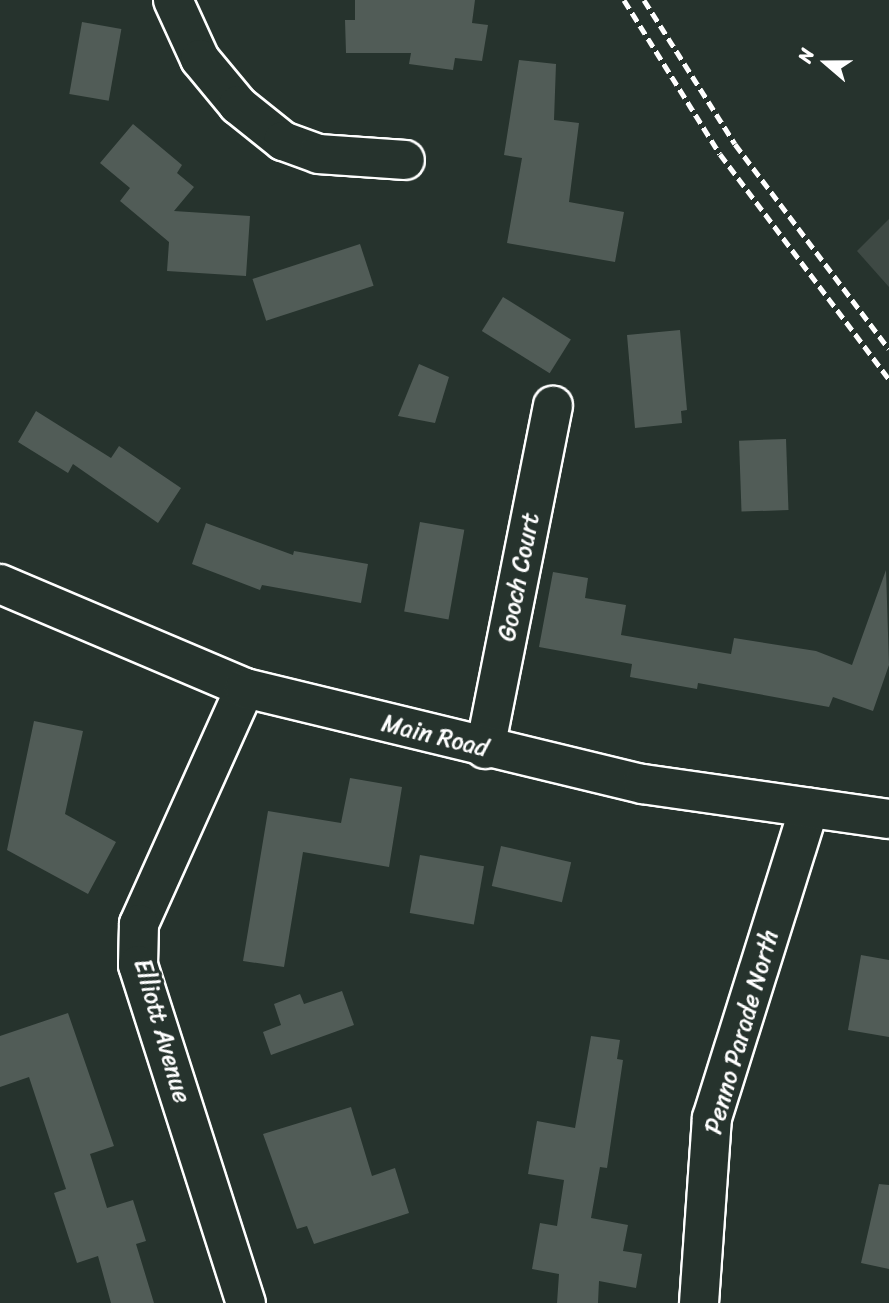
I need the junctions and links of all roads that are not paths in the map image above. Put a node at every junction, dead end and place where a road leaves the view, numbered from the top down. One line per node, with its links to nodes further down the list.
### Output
1 (173, 0): 2 (street)
2 (405, 159)
3 (553, 406): 6 (street, Gooch Court)
4 (0, 584): 5 (street, Main Road)
5 (245, 688): 6 (street, Main Road); 9 (street, Elliott Avenue)
6 (485, 749): 7 (street, Main Road)
7 (809, 808): 8 (street, Main Road); 10 (street, Penno Parade North)
8 (889, 819)
9 (247, 1303)
10 (699, 1303)

